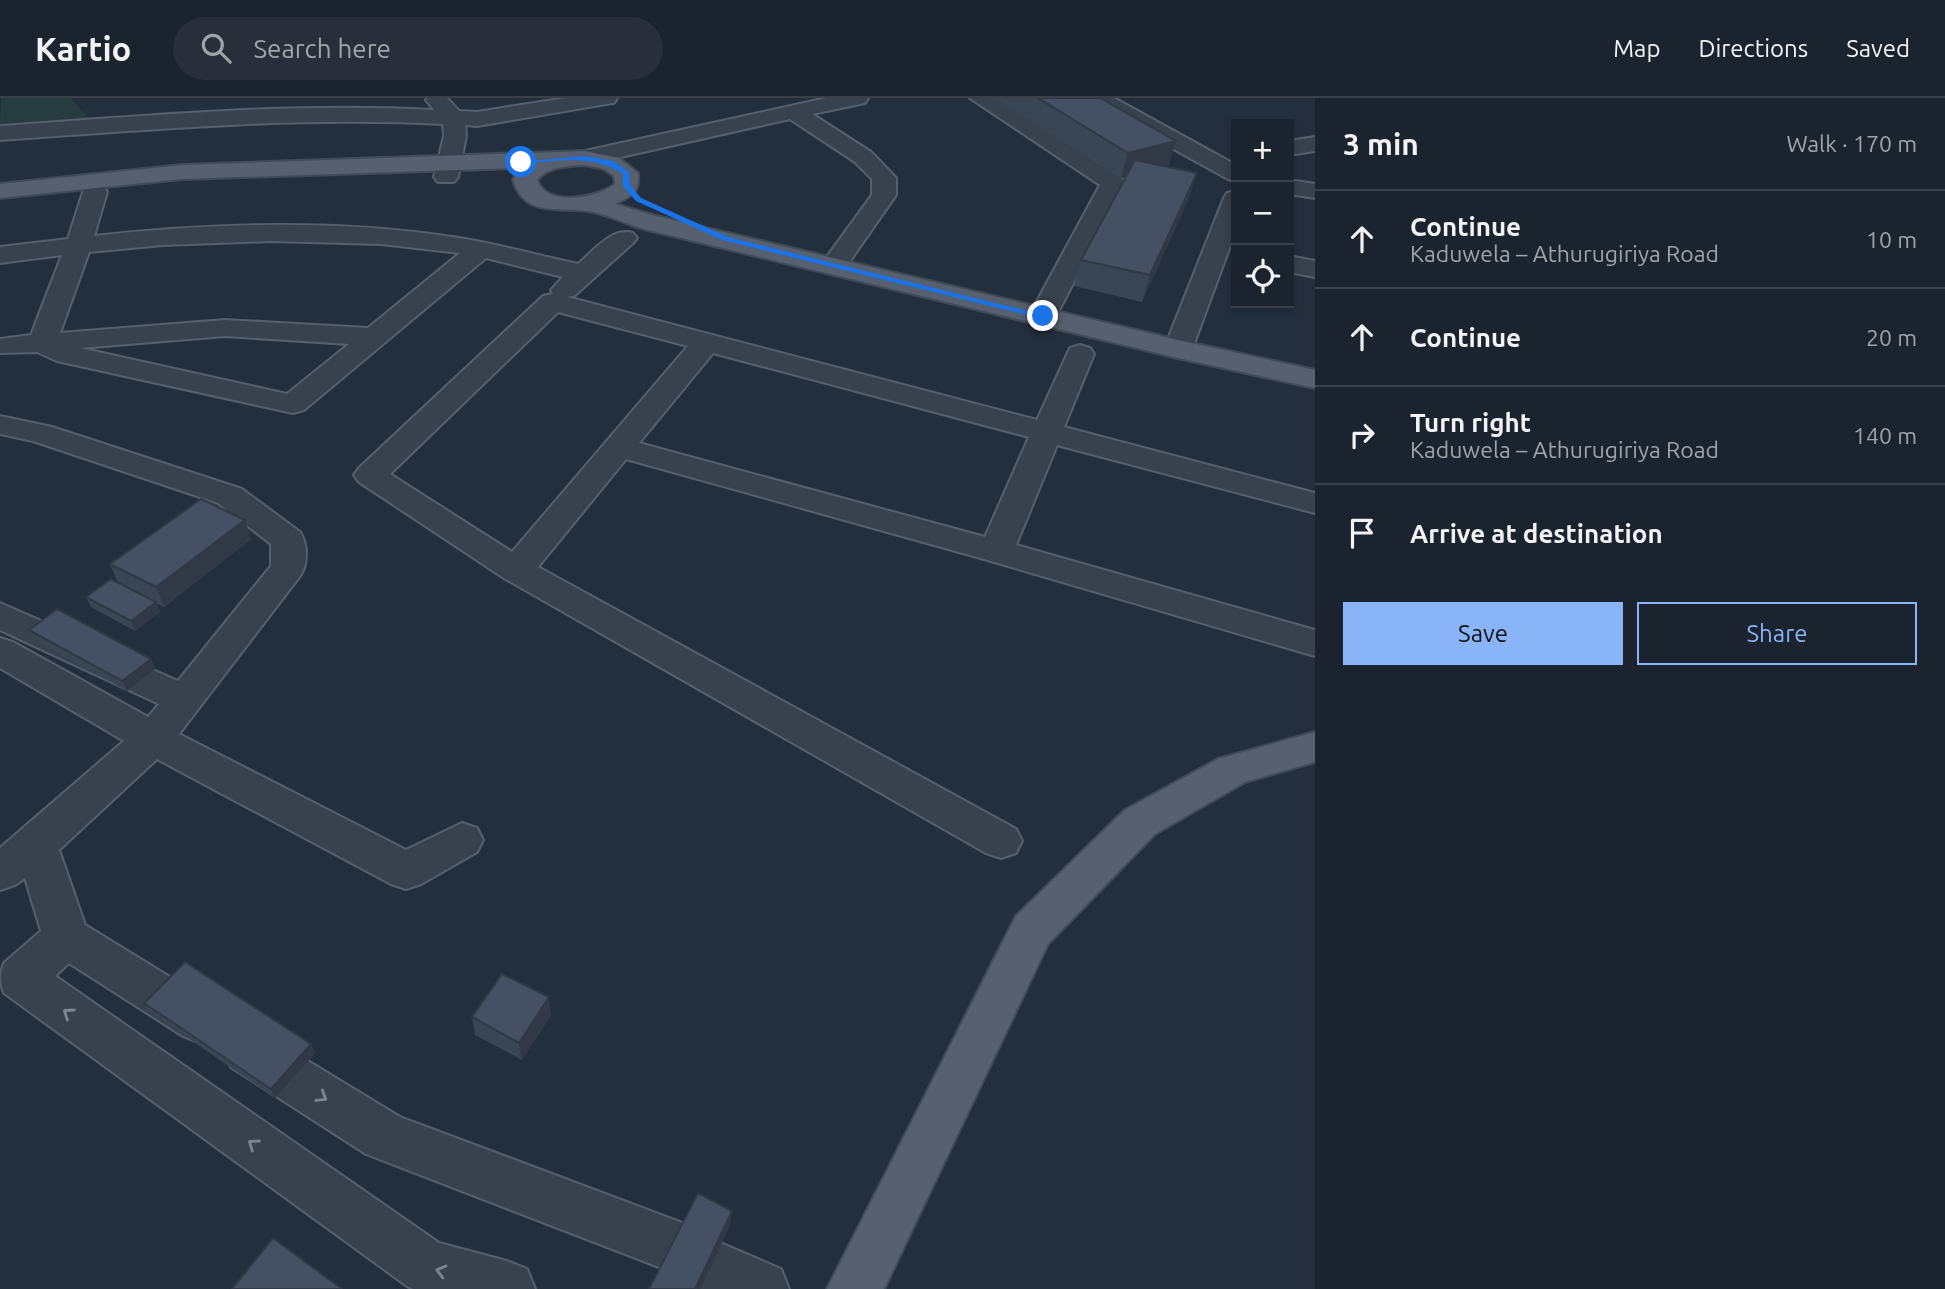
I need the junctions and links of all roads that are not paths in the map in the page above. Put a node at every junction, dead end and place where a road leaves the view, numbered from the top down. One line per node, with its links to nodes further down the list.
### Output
1 (260, 98): 8 (street)
2 (436, 98): 9 (street)
3 (606, 98): 9 (street)
4 (857, 98): 7 (street)
5 (981, 98): 39 (street)
6 (1098, 98): 16 (street)
7 (793, 112): 10 (street); 34 (street)
8 (277, 114): 9 (street); 11 (street)
9 (453, 118): 18 (street)
10 (733, 126): 15 (street); 20 (street)
11 (0, 133)
12 (1315, 145): 13 (street)
13 (1294, 147)
14 (1231, 156): 16 (street)
15 (585, 158): 17 (main road); 20 (main road)
16 (1209, 159): 19 (street)
17 (557, 160): 18 (main road); 22 (main road)
18 (447, 171): 22 (main road); 23 (main road)
19 (1231, 171)
20 (626, 179): 26 (main road); 29 (main road)
21 (1294, 188): 24 (street)
22 (528, 189): 26 (main road)
23 (0, 191)
24 (1315, 191)
25 (95, 192): 30 (street)
26 (588, 204): 29 (main road)
27 (1231, 225): 32 (street)
28 (624, 238): 37 (street)
29 (725, 239): 34 (main road)
30 (79, 244): 31 (street); 33 (street); 41 (street)
31 (480, 251): 37 (street); 40 (street)
32 (1226, 252): 44 (street)
33 (0, 255)
34 (834, 265): 39 (main road)
35 (1294, 265): 36 (street)
36 (1315, 269)
37 (581, 273): 38 (street)
38 (553, 302): 42 (street); 52 (street)
39 (1043, 316): 44 (main road)
40 (375, 337): 41 (street); 41 (street)
41 (42, 343): 43 (street)
42 (706, 343): 48 (street); 49 (street)
43 (5, 346)
44 (1178, 349): 46 (main road)
45 (1080, 354): 48 (street)
46 (1315, 379)
47 (0, 425): 56 (street)
48 (1044, 433): 50 (street); 51 (street)
49 (620, 448): 51 (street); 52 (street)
50 (1315, 503)
51 (996, 551): 54 (street)
52 (516, 570): 60 (street)
53 (0, 615): 56 (street)
54 (1315, 643)
55 (0, 650): 57 (street)
56 (185, 701): 57 (street)
57 (153, 739): 59 (street); 61 (street)
58 (1315, 747): 66 (main road)
59 (462, 840)
60 (1001, 841)
61 (36, 845): 62 (street); 63 (street)
62 (0, 872)
63 (66, 937): 64 (street, one-way to 63); 65 (street, one-way to 65)
64 (507, 1289)
65 (761, 1289)
66 (856, 1289)

